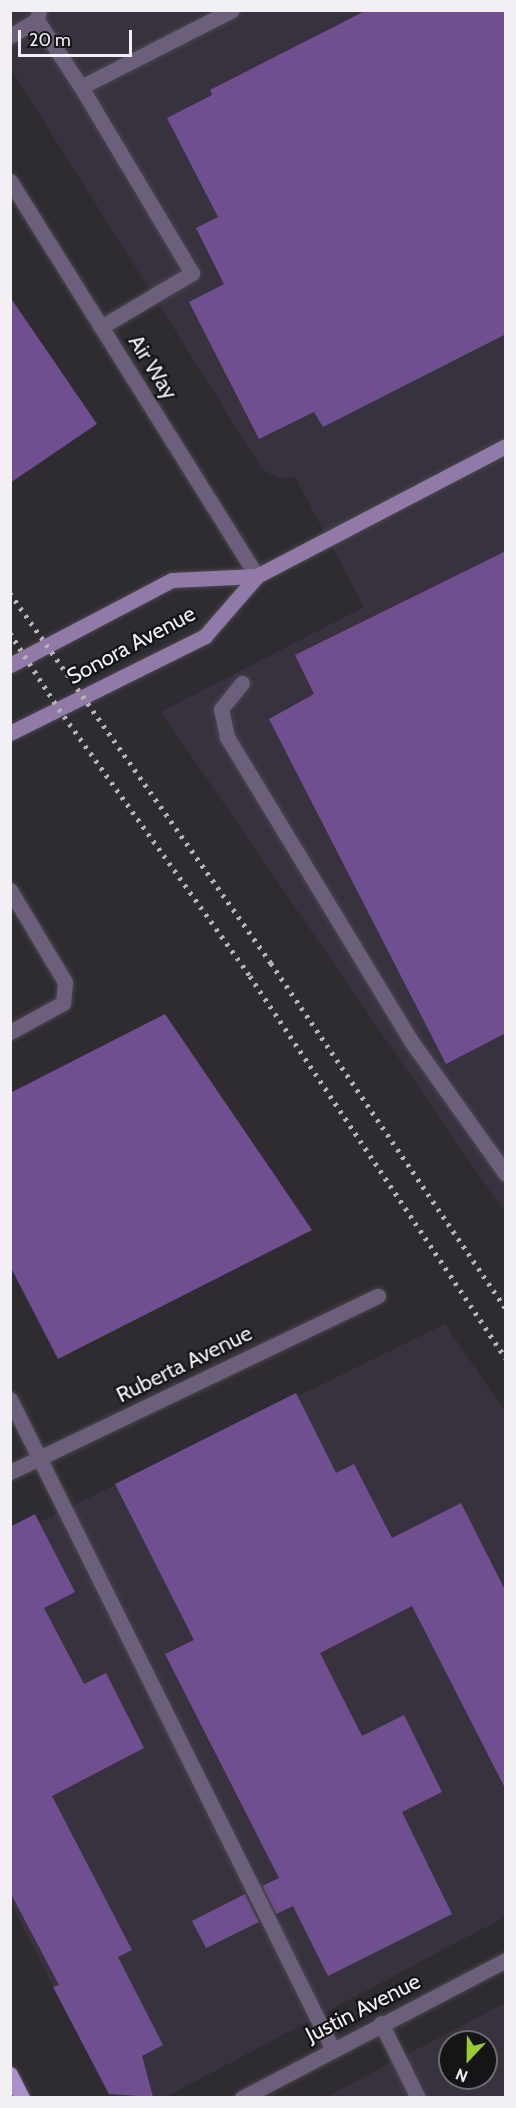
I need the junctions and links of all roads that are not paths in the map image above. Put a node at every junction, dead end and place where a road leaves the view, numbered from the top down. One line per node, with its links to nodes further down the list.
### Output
1 (232, 10): 4 (street)
2 (38, 15): 3 (street); 4 (street)
3 (10, 36)
4 (81, 87): 6 (street)
5 (10, 182): 6 (street, Air Way)
6 (101, 327): 8 (street, Air Way)
7 (506, 446): 8 (main road, Sonora Avenue)
8 (257, 576): 9 (main road, Sonora Avenue); 11 (main road, Sonora Avenue)
9 (10, 665)
10 (242, 683): 14 (street)
11 (10, 733)
12 (10, 890): 13 (street)
13 (10, 1032)
14 (506, 1174)
15 (378, 1296): 17 (street, Ruberta Avenue)
16 (10, 1399): 17 (street)
17 (40, 1458): 18 (street, Ruberta Avenue); 21 (street)
18 (10, 1472)
19 (506, 1960): 20 (street, Justin Avenue)
20 (381, 2023): 21 (street, Justin Avenue); 25 (street)
21 (332, 2048): 24 (street, Justin Avenue)
22 (10, 2074): 23 (main road)
23 (22, 2097)
24 (242, 2097)
25 (418, 2097)

